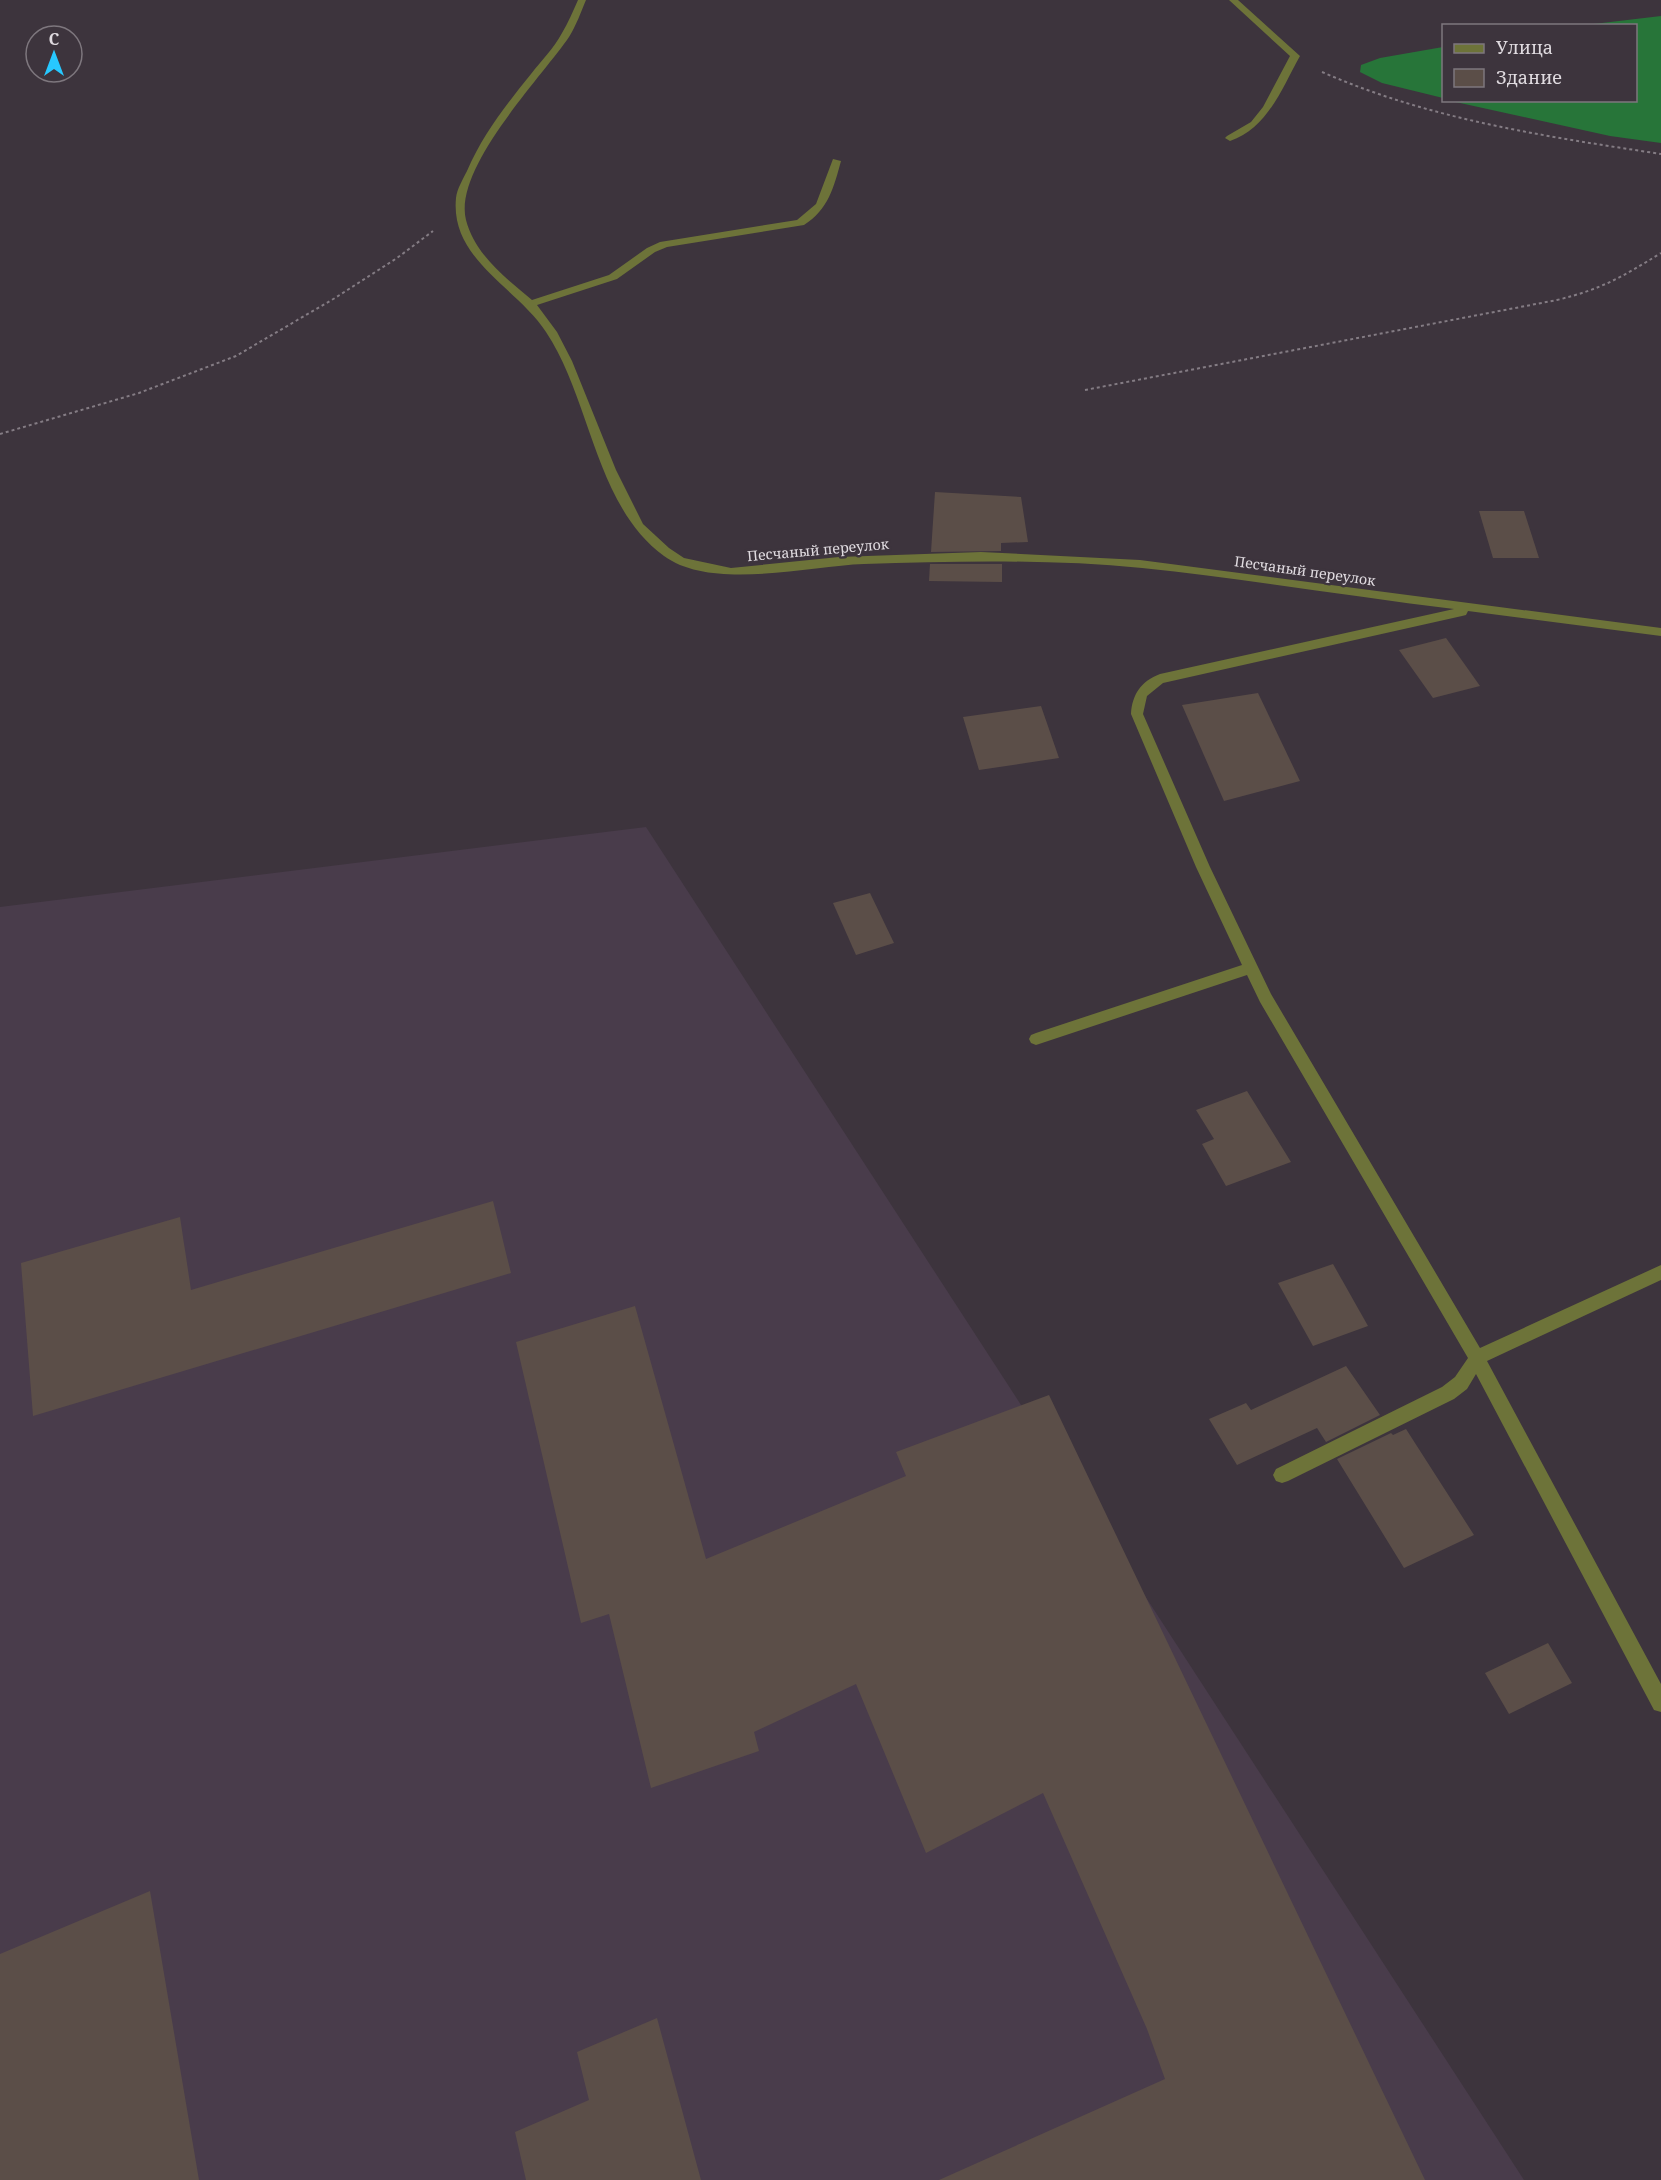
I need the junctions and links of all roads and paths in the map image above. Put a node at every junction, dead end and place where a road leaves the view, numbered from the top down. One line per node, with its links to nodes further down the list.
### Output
1 (582, 0): 7 (lane)
2 (1233, 0): 3 (lane)
3 (1295, 56): 4 (lane); 5 (path)
4 (1230, 138)
5 (1661, 154)
6 (836, 161): 9 (lane)
7 (459, 210): 9 (lane, Песчаный переулок); 11 (path)
8 (1661, 253): 10 (path)
9 (530, 304): 12 (lane, Песчаный переулок)
10 (1085, 390)
11 (0, 434)
12 (1474, 609): 13 (lane, Песчаный переулок); 14 (lane)
13 (1661, 632)
14 (1251, 968): 15 (lane); 17 (lane)
15 (1036, 1039)
16 (1661, 1272): 17 (lane)
17 (1478, 1358): 18 (lane); 19 (lane)
18 (1282, 1475)
19 (1661, 1703)

